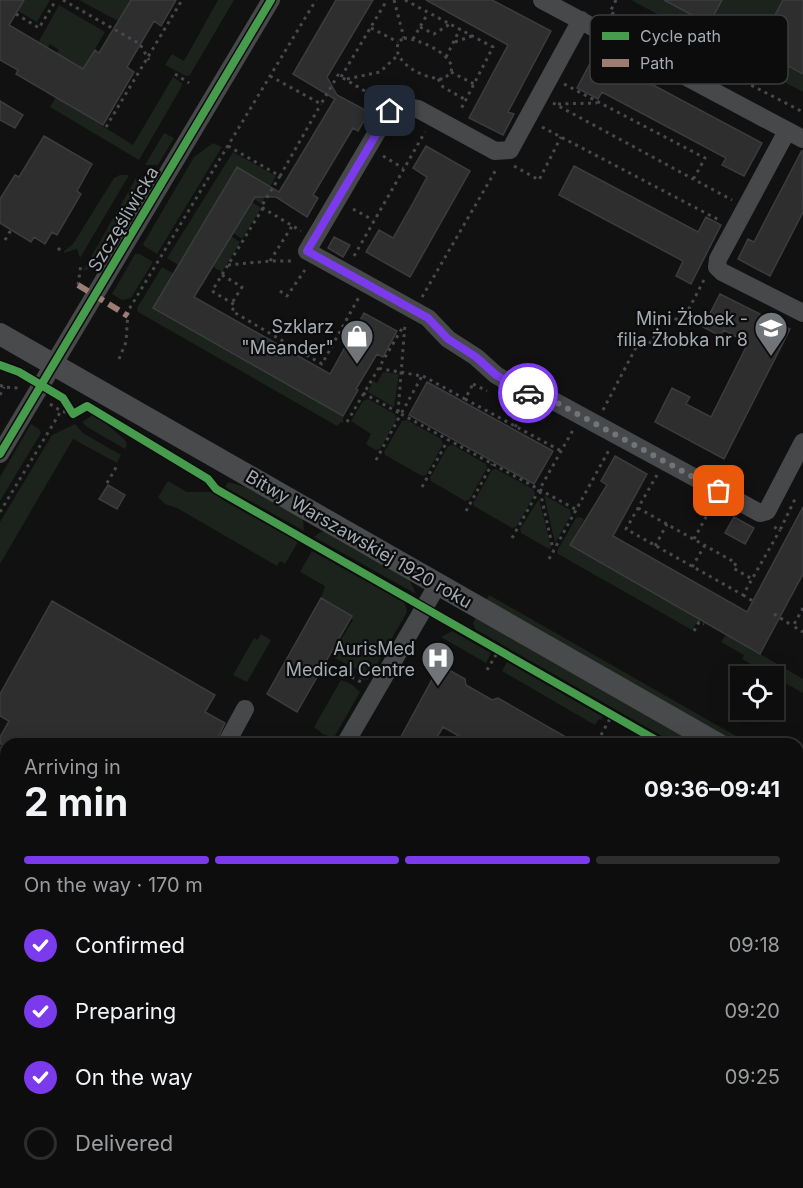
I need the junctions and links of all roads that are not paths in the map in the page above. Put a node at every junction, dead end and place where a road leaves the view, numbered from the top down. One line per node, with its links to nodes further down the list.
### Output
1 (272, 0): 10 (street, Szczęśliwicka)
2 (542, 0): 3 (street)
3 (581, 20): 4 (street); 11 (street)
4 (590, 25)
5 (700, 84): 6 (street)
6 (787, 131): 7 (street); 8 (street)
7 (803, 140)
8 (803, 313)
9 (0, 334): 10 (main road, Bitwy Warszawskiej 1920 roku)
10 (53, 364): 12 (street, Szczęśliwicka); 13 (main road, Bitwy Warszawskiej 1920 roku)
11 (803, 442)
12 (0, 454)
13 (438, 584): 16 (street); 17 (main road, Bitwy Warszawskiej 1920 roku)
14 (245, 710): 15 (street)
15 (229, 738)
16 (348, 738)
17 (708, 738)

